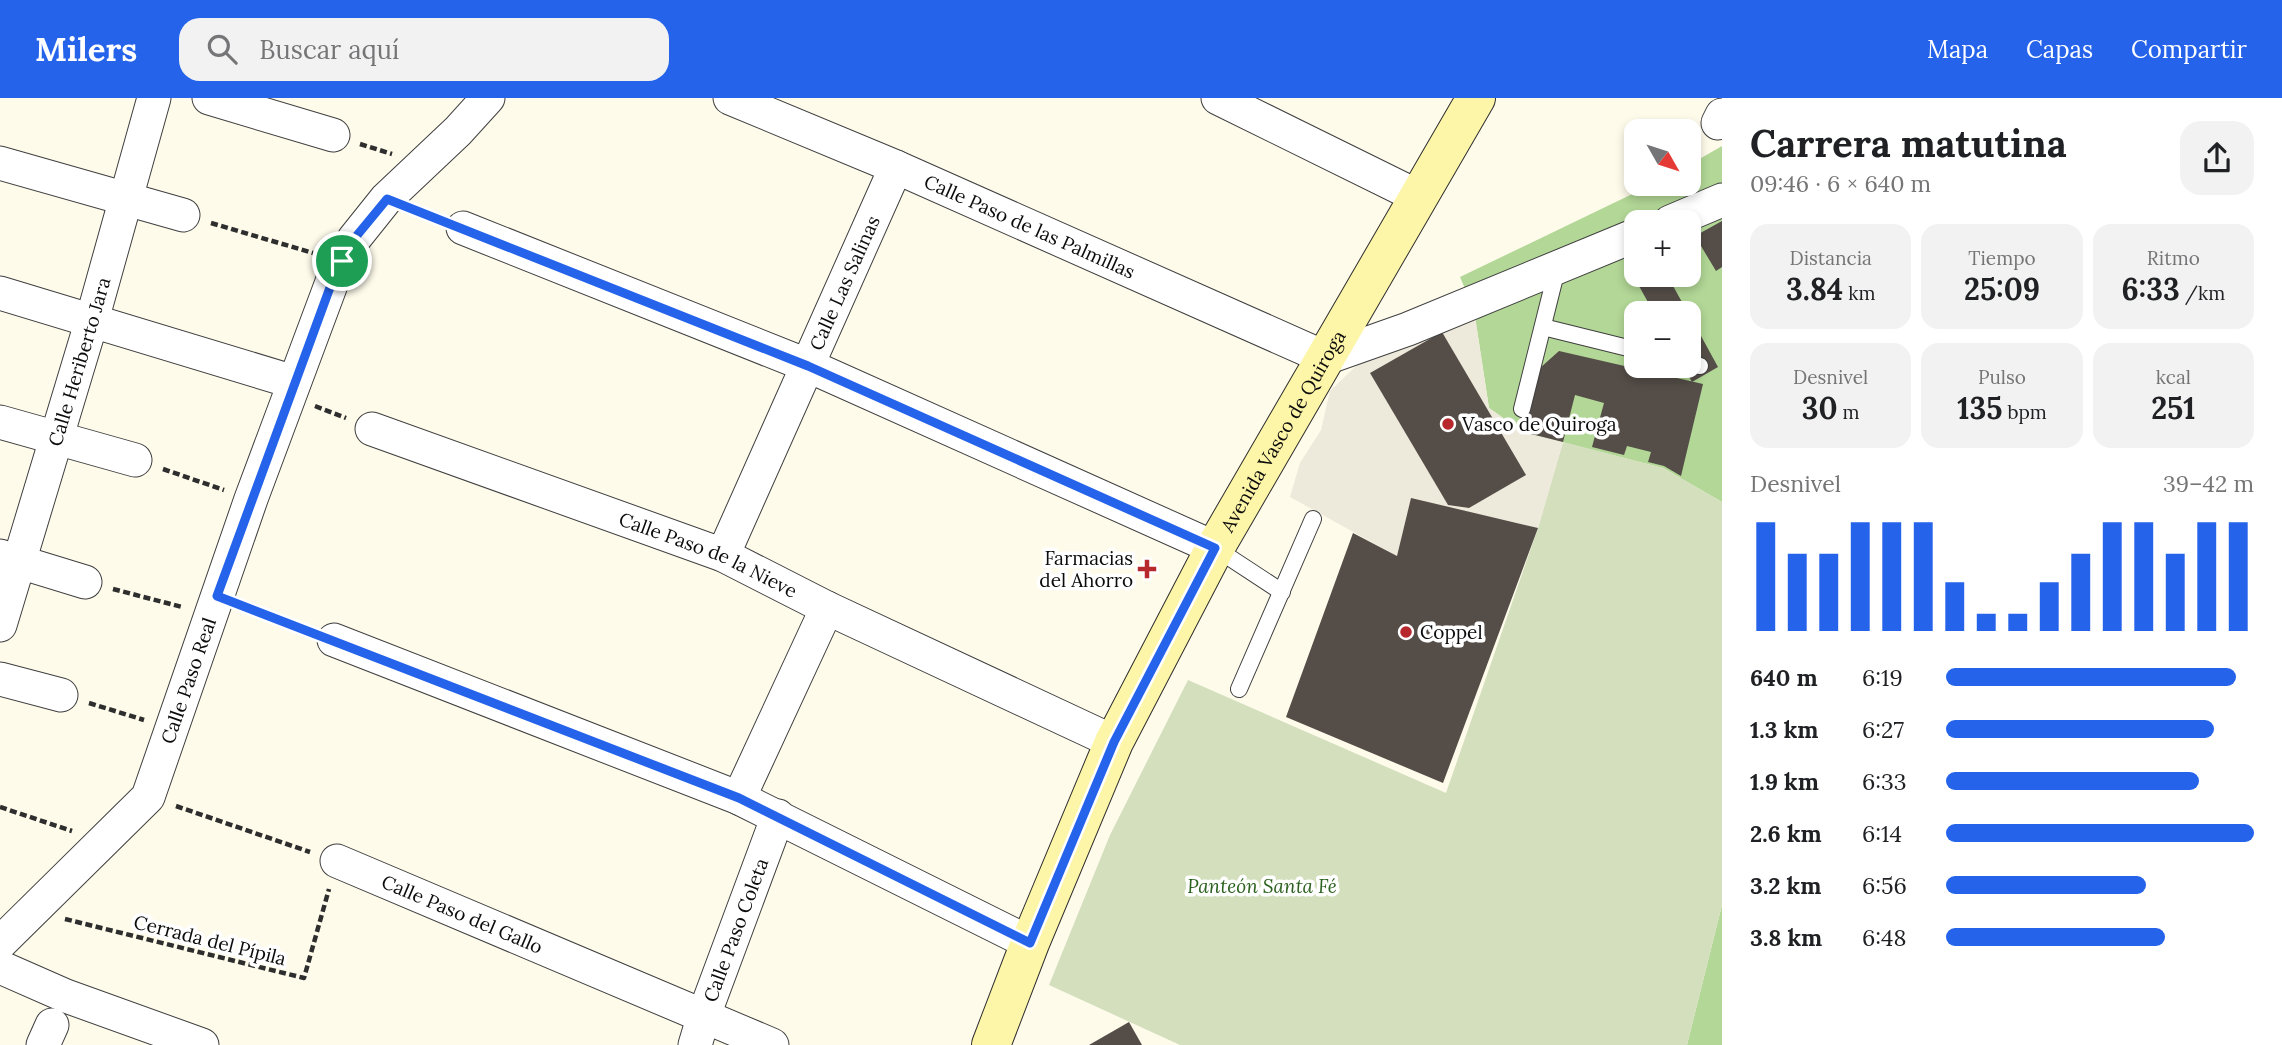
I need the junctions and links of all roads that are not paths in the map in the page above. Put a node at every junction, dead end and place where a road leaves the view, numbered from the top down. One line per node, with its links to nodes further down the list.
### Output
1 (153, 98): 11 (street, Calle Heriberto Jara)
2 (209, 98): 7 (street)
3 (488, 98): 24 (street, Calle Paso Real)
4 (730, 98): 9 (street, Calle Paso de las Palmillas)
5 (1218, 98): 10 (street)
6 (1476, 98): 10 (main road, Avenida Vasco de Quiroga)
7 (332, 135)
8 (0, 163): 11 (street)
9 (896, 167): 22 (street, Calle Paso de las Palmillas); 23 (street, Calle Las Salinas)
10 (1419, 197): 22 (main road, Avenida Vasco de Quiroga)
11 (127, 198): 14 (street); 19 (street, Calle Heriberto Jara)
12 (1722, 200): 13 (street)
13 (1698, 210)
14 (183, 215)
15 (463, 228): 23 (street)
16 (1624, 240): 17 (street)
17 (1558, 266): 20 (lane); 22 (street)
18 (0, 293): 19 (street)
19 (92, 320): 24 (street); 28 (street, Calle Heriberto Jara)
20 (1542, 327): 21 (lane); 25 (lane)
21 (1624, 347)
22 (1326, 358): 31 (main road, Avenida Vasco de Quiroga)
23 (808, 366): 31 (street); 32 (street, Calle Las Salinas)
24 (291, 388): 46 (street, Calle Paso Real)
25 (1522, 409)
26 (0, 422): 28 (street)
27 (372, 429): 32 (street, Calle Paso de la Nieve)
28 (55, 438): 29 (street); 33 (street, Calle Heriberto Jara)
29 (135, 460)
30 (1313, 519): 35 (lane)
31 (1215, 548): 35 (lane); 42 (main road, Avenida Vasco de Quiroga)
32 (723, 555): 36 (street, Calle Paso de la Nieve)
33 (9, 559): 34 (street); 37 (street, Calle Heriberto Jara)
34 (85, 582)
35 (1282, 592): 40 (lane)
36 (827, 608): 42 (street, Calle Paso de la Nieve); 43 (street)
37 (0, 625)
38 (334, 640): 43 (street)
39 (0, 679): 41 (street)
40 (1239, 689)
41 (61, 695)
42 (1114, 742): 47 (main road, Avenida Vasco de Quiroga)
43 (739, 798): 44 (street)
44 (778, 816): 47 (street); 50 (street, Calle Paso Coleta)
45 (337, 862): 50 (street, Calle Paso del Gallo)
46 (0, 943)
47 (1030, 943): 53 (main road, Avenida Vasco de Quiroga)
48 (0, 967): 49 (street)
49 (54, 1022): 51 (street)
50 (700, 1030): 52 (street, Calle Paso del Gallo)
51 (202, 1045)
52 (772, 1045)
53 (991, 1045)

